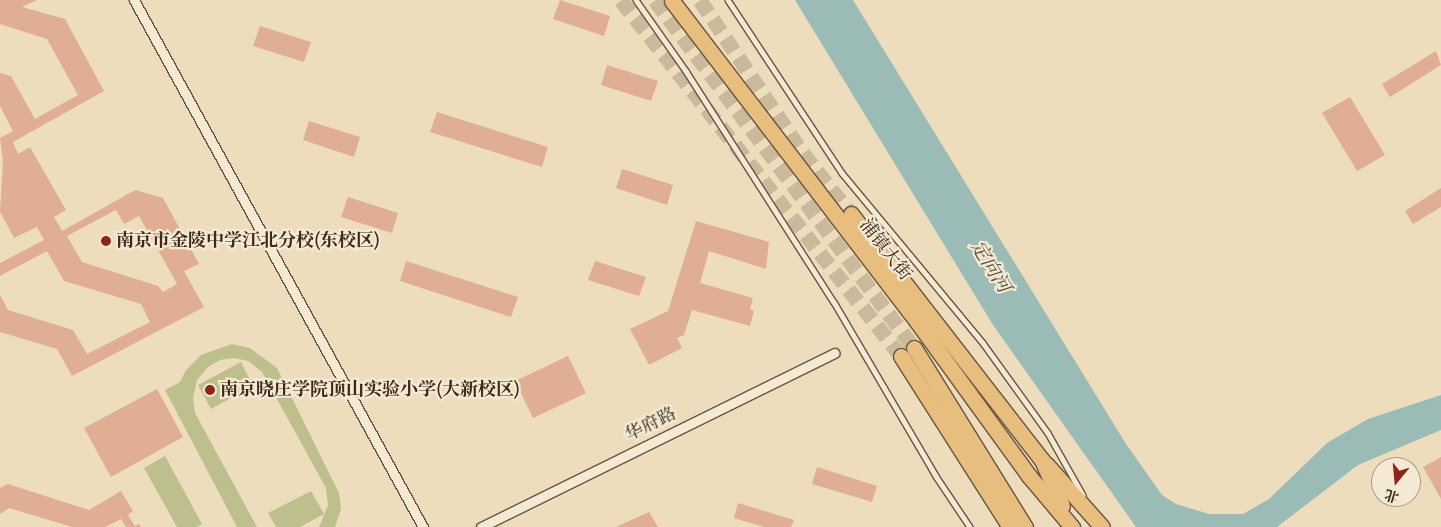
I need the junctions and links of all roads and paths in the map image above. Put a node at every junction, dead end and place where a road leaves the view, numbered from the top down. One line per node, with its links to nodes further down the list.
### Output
1 (134, 0): 10 (street)
2 (636, 0): 12 (lane)
3 (728, 0): 9 (lane)
4 (672, 1): 8 (highway, 浦镇大街)
5 (851, 214): 7 (highway, 浦镇大街)
6 (835, 353): 11 (street, 华府路)
7 (1042, 460): 8 (highway, 浦镇大街); 9 (highway)
8 (1070, 524)
9 (1099, 524)
10 (423, 527)
11 (482, 527)
12 (970, 527)
13 (1010, 527): 14 (highway)
14 (1026, 527)

